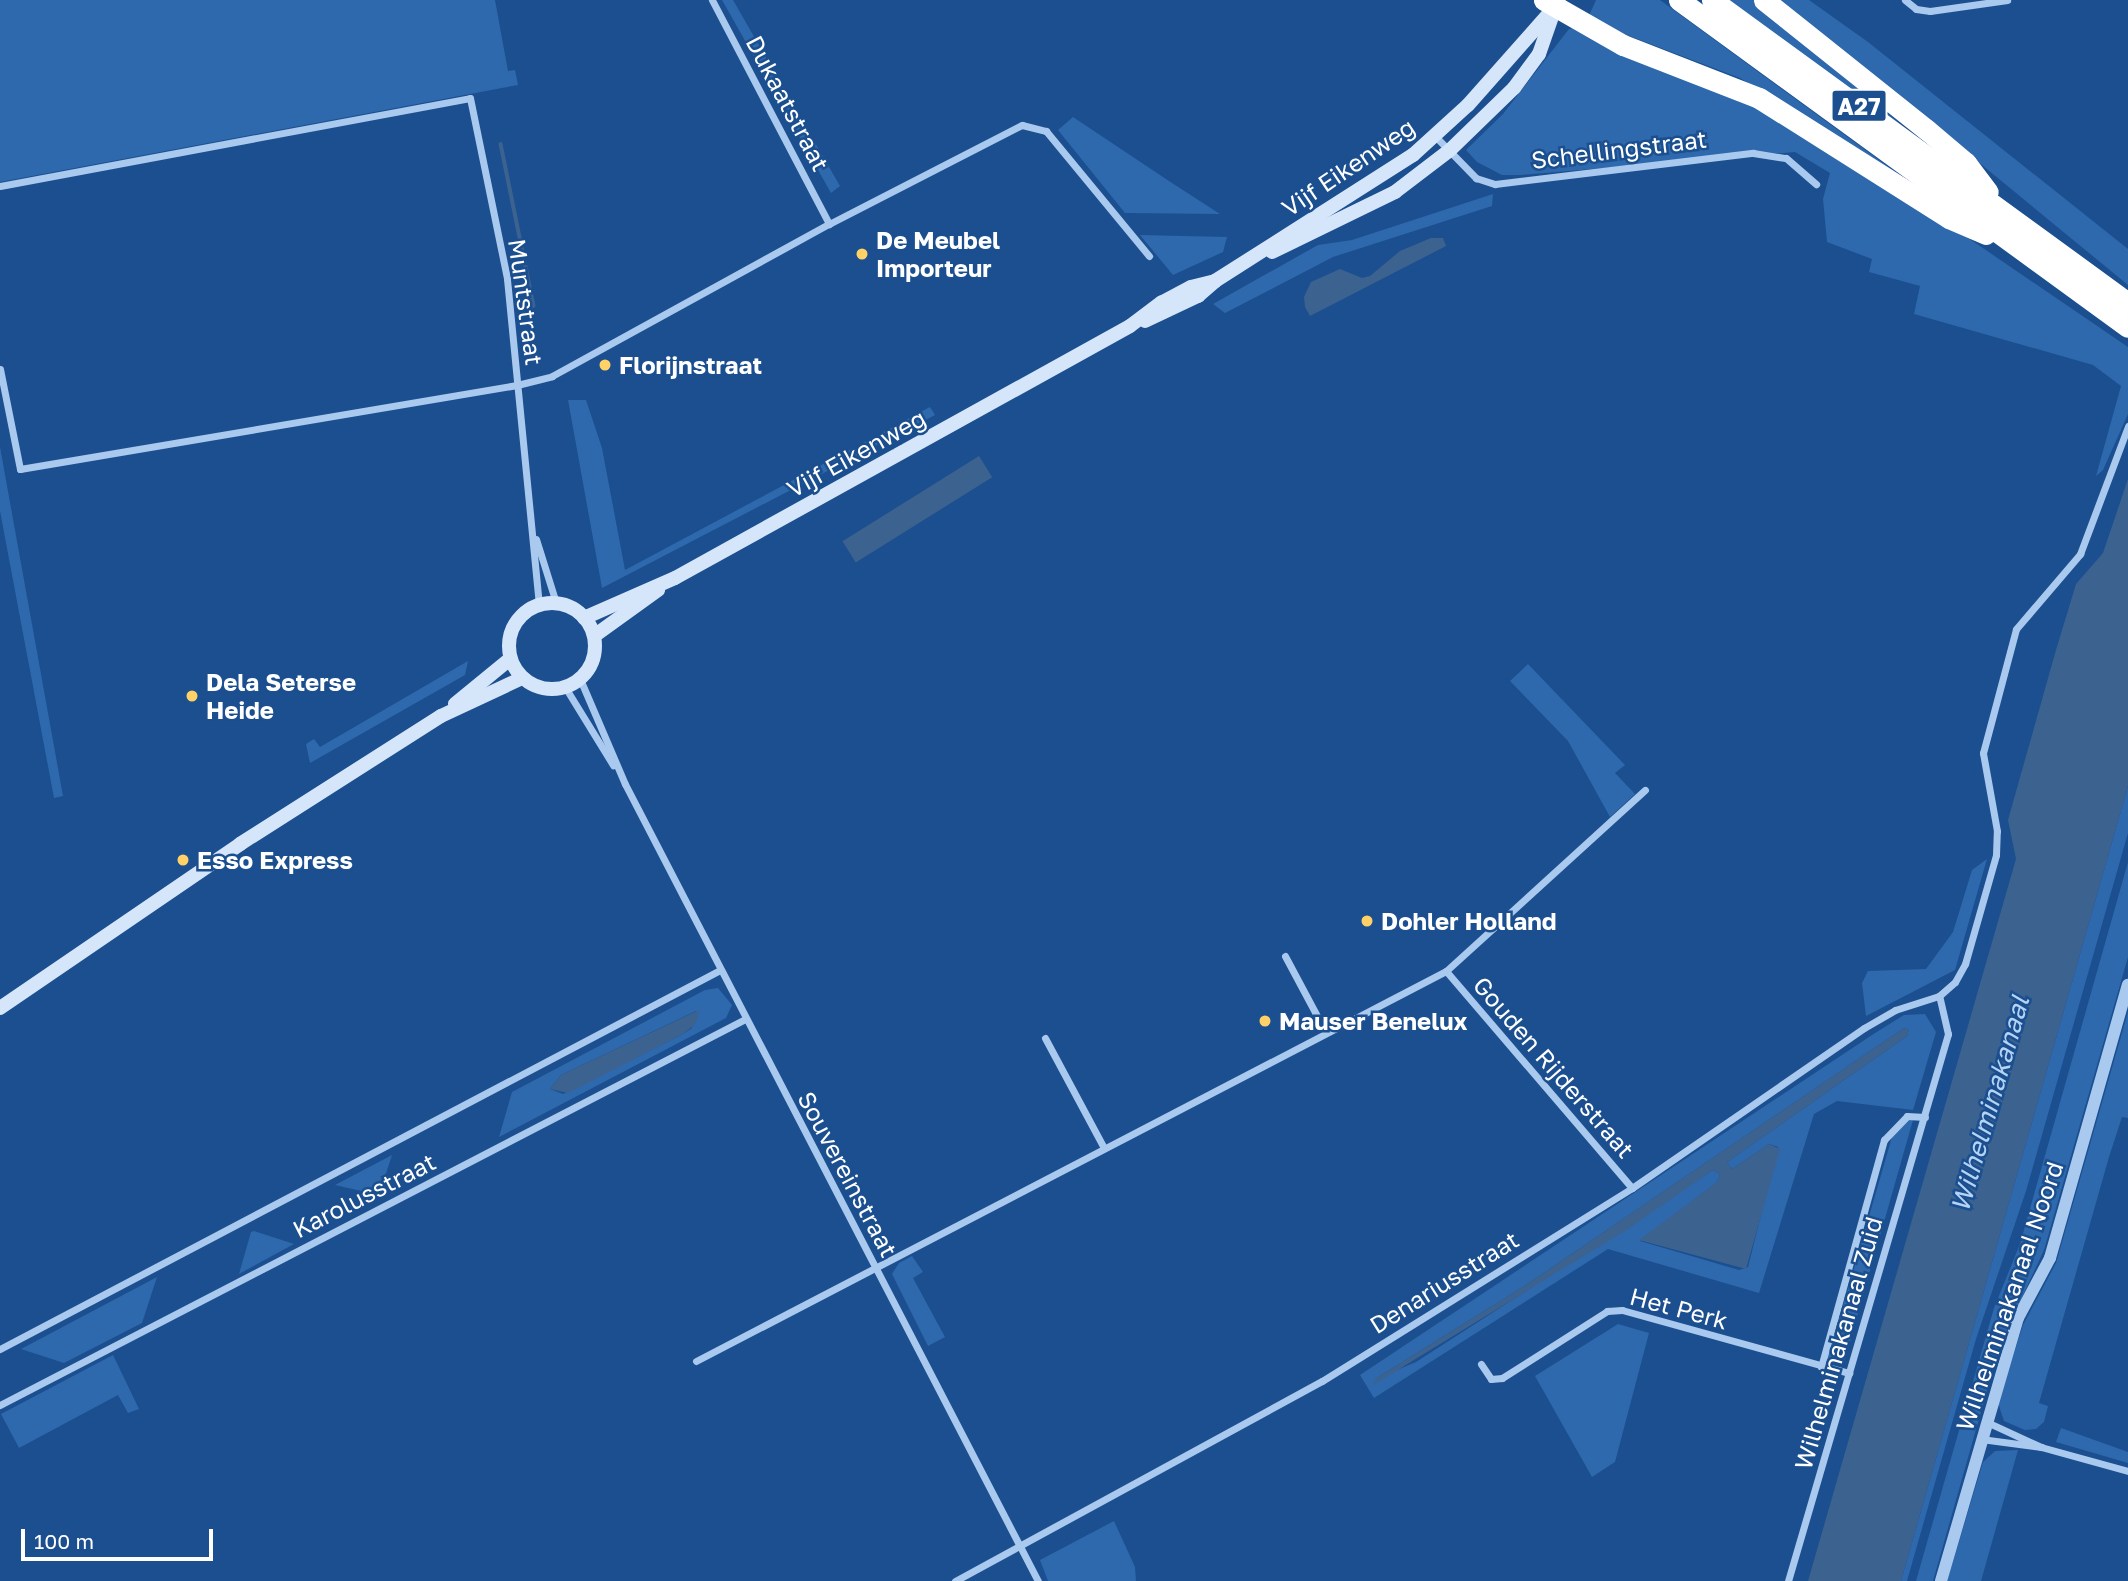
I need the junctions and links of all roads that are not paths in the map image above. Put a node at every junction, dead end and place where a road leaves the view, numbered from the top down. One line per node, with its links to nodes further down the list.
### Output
1 (712, 0): 13 (street, Dukaatstraat)
2 (1679, 0): 14 (highway, A27)
3 (1713, 0): 12 (highway, A27)
4 (1764, 0): 12 (highway, A27)
5 (1905, 0): 6 (street)
6 (2007, 0)
7 (1558, 1): 8 (main road, Vijf Eikenweg); 9 (main road, Vijf Eikenweg); 14 (highway, A27)
8 (1434, 135): 9 (street, Schellingstraat); 16 (main road, Vijf Eikenweg)
9 (1450, 150): 10 (street, Schellingstraat); 16 (main road, Vijf Eikenweg)
10 (1816, 184)
11 (0, 186): 20 (street, Muntstraat)
12 (2005, 212): 17 (highway, A27)
13 (830, 224): 15 (street); 20 (street)
14 (2023, 250): 18 (highway, A27)
15 (1149, 256)
16 (1260, 256): 23 (main road, Vijf Eikenweg)
17 (2128, 303)
18 (2128, 327)
19 (0, 369): 20 (street, Muntstraat)
20 (517, 385): 22 (street)
21 (2128, 426): 39 (street)
22 (535, 539): 24 (street); 25 (street)
23 (675, 578): 26 (main road, Vijf Eikenweg); 27 (main road, Vijf Eikenweg)
24 (556, 603): 25 (main road); 26 (main road)
25 (539, 605): 28 (main road)
26 (584, 618): 27 (main road)
27 (594, 636): 30 (main road)
28 (510, 659): 29 (main road); 32 (main road)
29 (522, 678): 31 (main road); 32 (main road)
30 (580, 679): 31 (main road); 33 (street, Souvereinstraat)
31 (565, 687): 33 (street, Souvereinstraat)
32 (442, 716): 40 (main road)
33 (625, 784): 36 (street, Souvereinstraat)
34 (1645, 790): 37 (street)
35 (1286, 956): 42 (street)
36 (720, 970): 41 (street, Souvereinstraat); 48 (street, Karolusstraat)
37 (1446, 971): 42 (street); 46 (street, Gouden Rijderstraat)
38 (2128, 985): 54 (street, Wilhelminakanaal Noord)
39 (1939, 996): 44 (street, Wilhelminakanaal Zuid); 46 (street, Denariusstraat)
40 (0, 1008)
41 (745, 1019): 47 (street, Souvereinstraat); 53 (street, Karolusstraat)
42 (1325, 1031): 45 (street)
43 (1045, 1038): 45 (street)
44 (1925, 1117): 51 (street, Wilhelminakanaal Zuid); 52 (street, Wilhelminakanaal Zuid)
45 (1103, 1146): 47 (street)
46 (1632, 1188): 58 (street, Denariusstraat)
47 (875, 1267): 49 (street); 58 (street, Souvereinstraat)
48 (0, 1349)
49 (696, 1361)
50 (1481, 1364): 51 (street, Het Perk)
51 (1821, 1367): 52 (street, Het Perk)
52 (1849, 1373): 61 (street, Wilhelminakanaal Zuid)
53 (0, 1405)
54 (1985, 1422): 55 (street, Wilhelminakanaal Noord); 56 (street)
55 (1980, 1438): 56 (street); 62 (street, Wilhelminakanaal Noord)
56 (2041, 1447): 57 (street)
57 (2128, 1471)
58 (1021, 1547): 59 (street, Denariusstraat); 60 (street, Souvereinstraat)
59 (956, 1581)
60 (1038, 1581)
61 (1788, 1581)
62 (1941, 1581)

